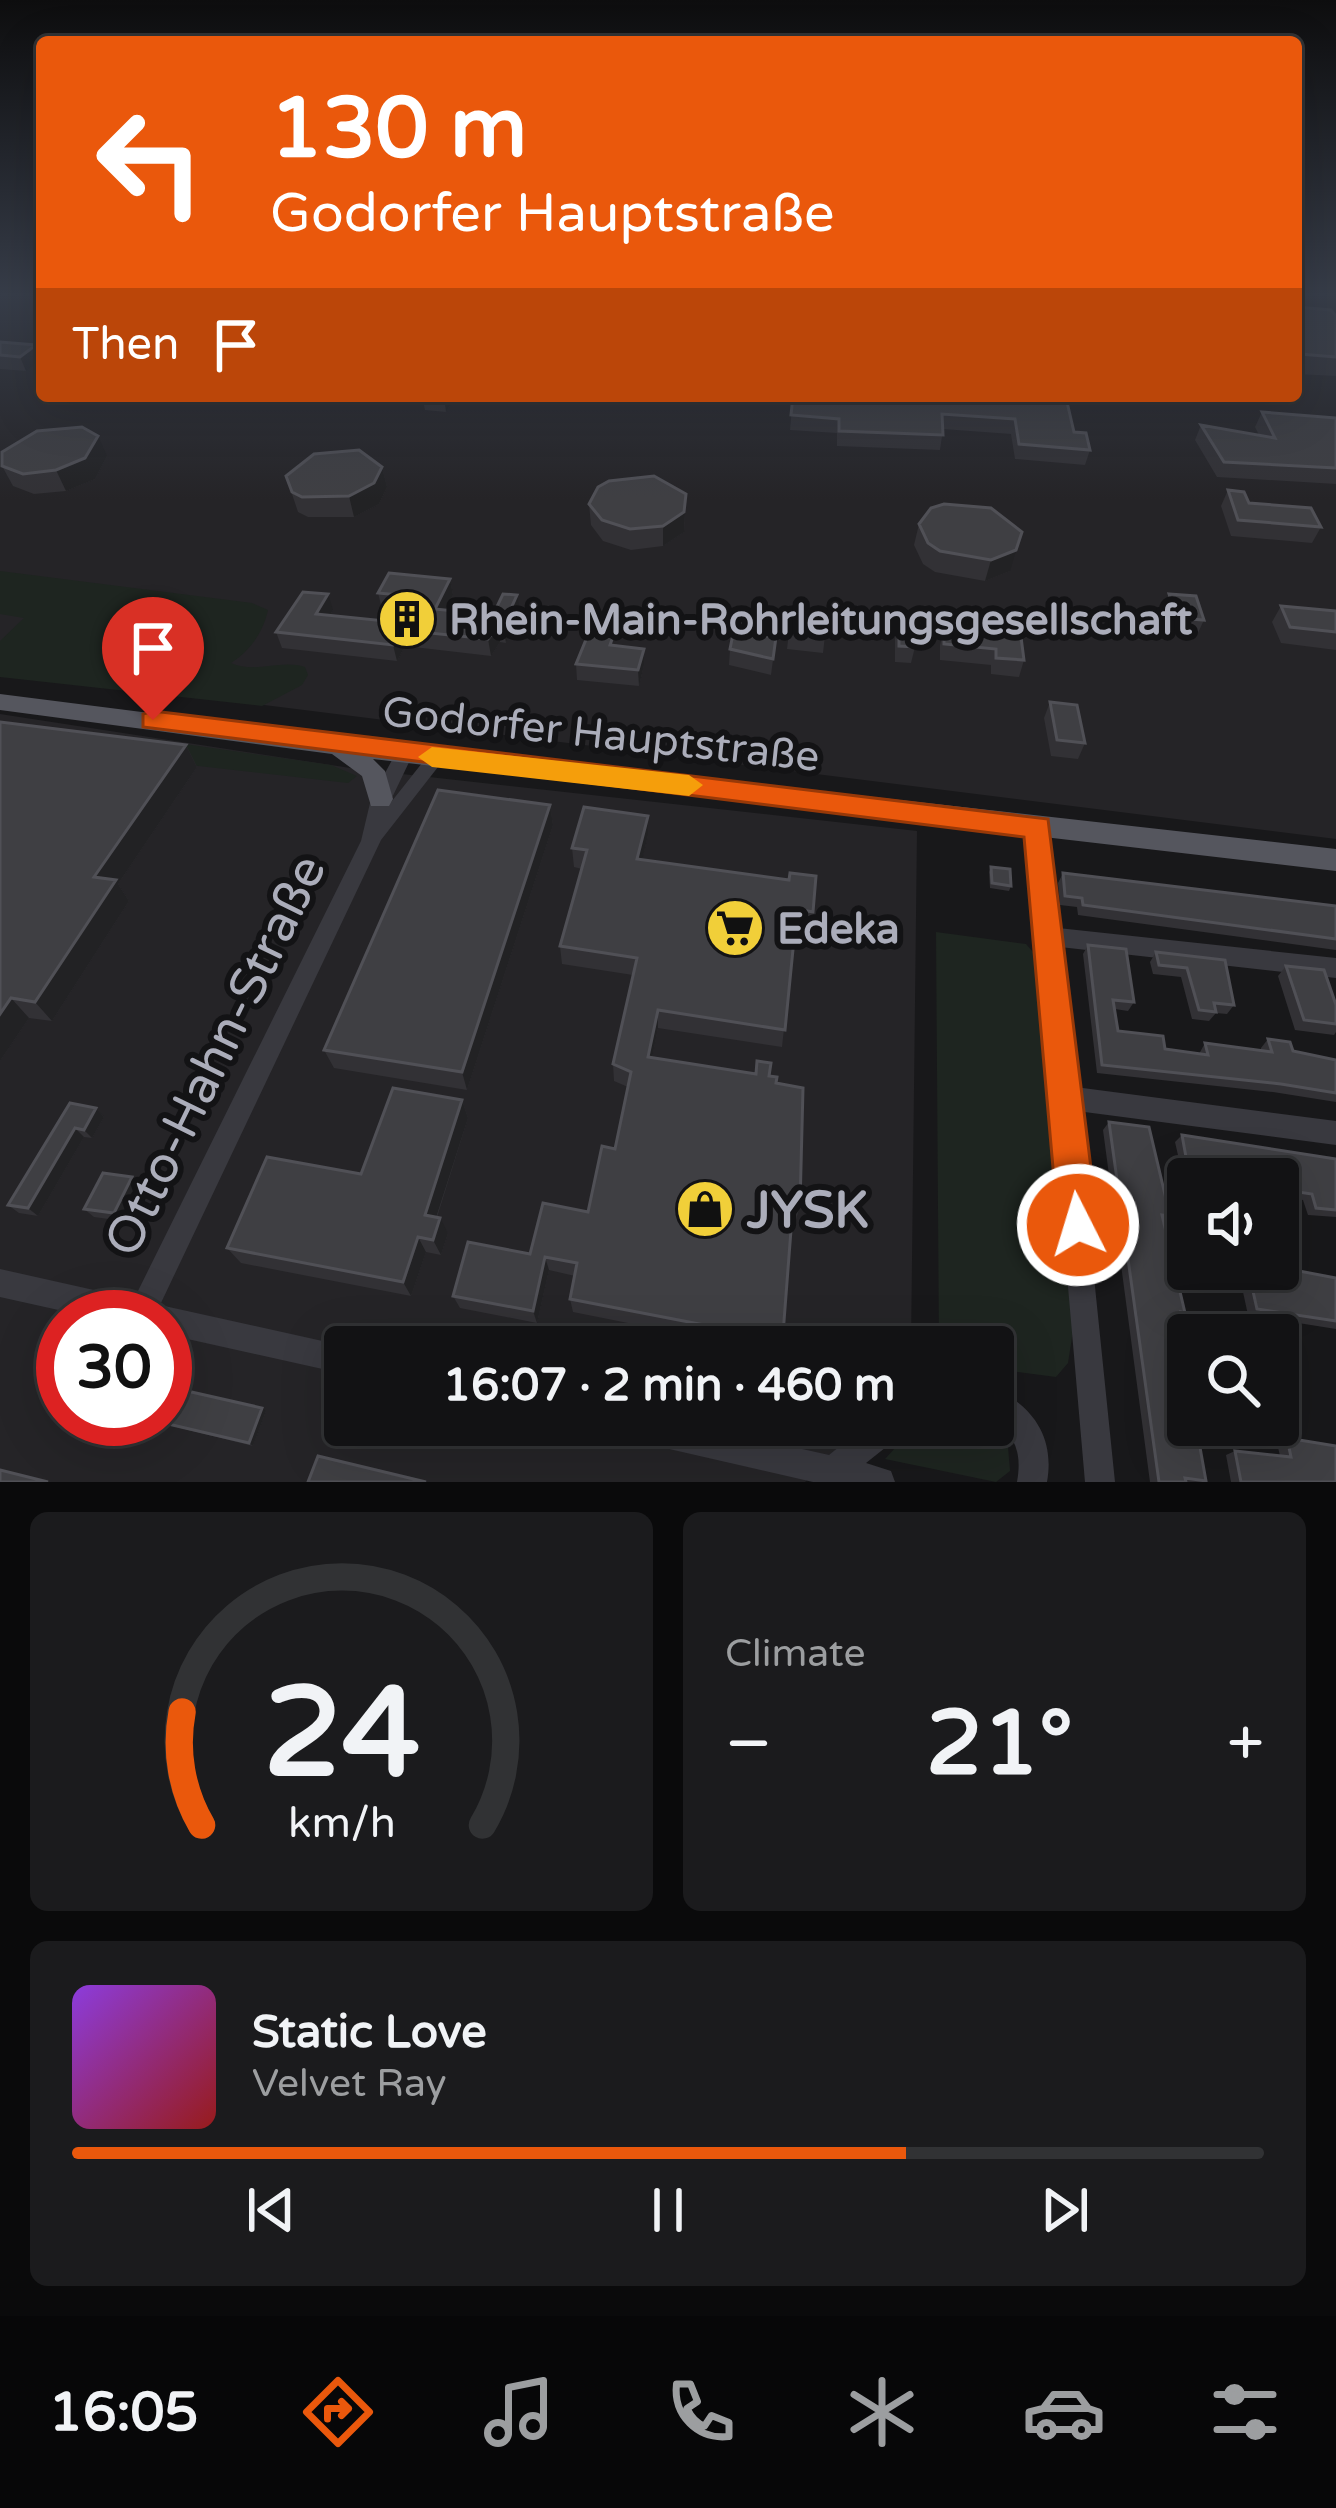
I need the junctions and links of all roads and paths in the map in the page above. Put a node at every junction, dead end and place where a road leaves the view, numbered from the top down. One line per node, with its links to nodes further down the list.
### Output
1 (0, 702): 2 (main road, Godorfer Hauptstraße)
2 (339, 746): 3 (main road, Godorfer Hauptstraße); 5 (main road)
3 (404, 754): 4 (main road, Godorfer Hauptstraße); 5 (street, Otto-Hahn-Straße)
4 (436, 758): 6 (main road, Godorfer Hauptstraße); 7 (street, Otto-Hahn-Straße)
5 (380, 799): 7 (street, Otto-Hahn-Straße)
6 (1038, 827): 8 (main road, Godorfer Hauptstraße); 9 (street)
7 (371, 841): 15 (street, Otto-Hahn-Straße)
8 (1336, 860)
9 (1047, 936): 10 (street); 11 (street)
10 (1336, 968)
11 (1066, 1098): 12 (street); 24 (street)
12 (1336, 1133)
13 (0, 1283): 14 (street, Otto-Hahn-Straße)
14 (36, 1290)
15 (154, 1290)
16 (192, 1324): 17 (street, Otto-Hahn-Straße)
17 (324, 1355)
18 (1014, 1414): 23 (street)
19 (723, 1446): 21 (street)
20 (863, 1446): 21 (street)
21 (833, 1471): 22 (street)
22 (880, 1482)
23 (1032, 1482)
24 (1100, 1482)

